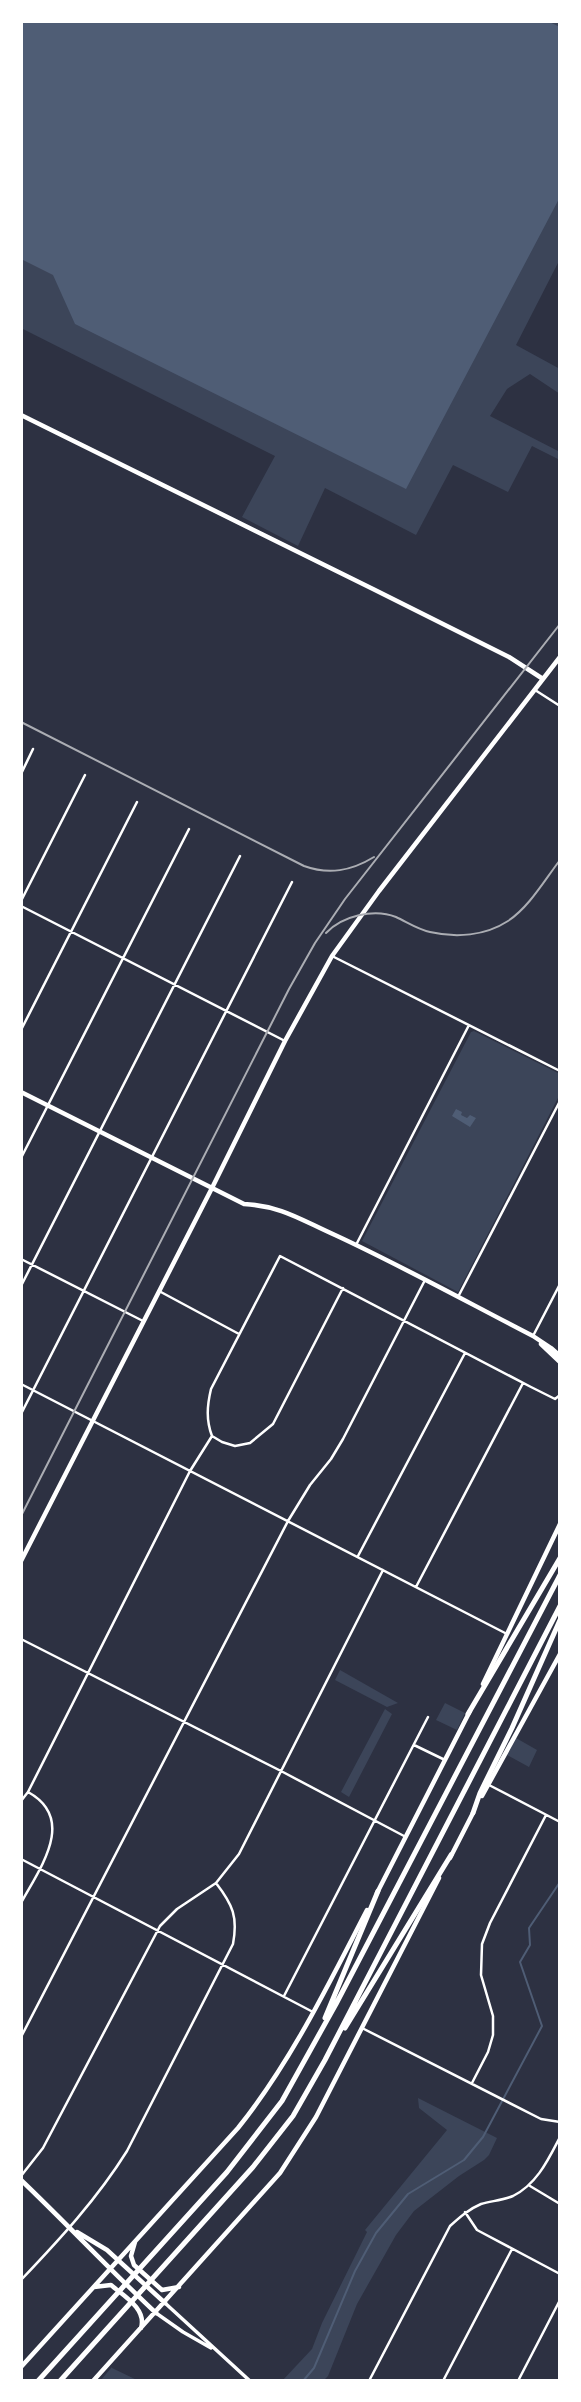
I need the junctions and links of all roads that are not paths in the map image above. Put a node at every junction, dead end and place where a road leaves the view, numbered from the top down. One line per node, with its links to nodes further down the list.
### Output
1 (21, 415): 3 (main road)
2 (560, 657): 3 (main road)
3 (543, 678): 4 (main road)
4 (535, 690): 5 (street); 15 (main road)
5 (560, 706)
6 (33, 749): 7 (street)
7 (21, 774)
8 (85, 775): 13 (street)
9 (137, 802): 14 (street)
10 (188, 829): 16 (street)
11 (240, 856): 17 (street)
12 (292, 882): 18 (street)
13 (21, 904): 14 (street)
14 (71, 932): 16 (street); 20 (street)
15 (332, 956): 19 (street); 21 (main road)
16 (123, 958): 17 (street); 25 (street)
17 (175, 984): 18 (street); 26 (street)
18 (226, 1010): 21 (street); 28 (street)
19 (469, 1025): 22 (street); 30 (street)
20 (21, 1030)
21 (285, 1041): 29 (main road)
22 (560, 1071)
23 (21, 1092): 25 (main road)
24 (560, 1101): 39 (street)
25 (48, 1105): 26 (main road); 27 (street)
26 (99, 1132): 28 (main road); 32 (street)
27 (21, 1158)
28 (151, 1158): 29 (main road); 37 (street)
29 (212, 1188): 30 (main road); 38 (main road)
30 (356, 1245): 33 (main road)
31 (21, 1259): 32 (street)
32 (32, 1265): 35 (street); 37 (street)
33 (425, 1280): 39 (main road); 40 (street)
34 (560, 1284): 43 (street)
35 (21, 1286)
36 (343, 1288): 40 (street); 42 (street); 53 (street)
37 (83, 1291): 41 (street); 49 (street)
38 (159, 1291): 41 (main road); 42 (street)
39 (458, 1298): 43 (main road)
40 (405, 1320): 44 (street); 55 (street)
41 (143, 1321): 52 (main road)
42 (239, 1334): 53 (street)
43 (533, 1336): 45 (main road); 46 (main road)
44 (465, 1353): 47 (street); 57 (street)
45 (560, 1356)
46 (560, 1363)
47 (523, 1383): 50 (street); 62 (street)
48 (21, 1384): 49 (street)
49 (33, 1390): 51 (street); 52 (street)
50 (560, 1395)
51 (21, 1414)
52 (93, 1421): 54 (street); 59 (main road)
53 (212, 1436): 54 (street)
54 (190, 1471): 55 (street); 68 (street)
55 (288, 1521): 57 (street); 71 (street)
56 (560, 1524): 65 (main road)
57 (358, 1556): 60 (street)
58 (560, 1558): 69 (highway)
59 (21, 1561)
60 (383, 1570): 62 (street); 74 (street)
61 (560, 1575): 96 (highway)
62 (416, 1587): 65 (street)
63 (560, 1606): 97 (highway)
64 (560, 1620): 78 (highway)
65 (507, 1634): 69 (main road)
66 (21, 1639): 68 (street)
67 (560, 1654): 75 (main road)
68 (88, 1674): 71 (street); 76 (street)
69 (468, 1714): 73 (main road)
70 (428, 1717): 72 (street)
71 (184, 1723): 74 (street); 88 (street)
72 (414, 1745): 73 (street); 80 (street)
73 (445, 1760): 82 (main road)
74 (281, 1771): 80 (street); 86 (street)
75 (488, 1784): 78 (main road); 79 (street)
76 (28, 1792): 77 (street); 85 (street)
77 (21, 1801)
78 (473, 1813): 83 (main road)
79 (546, 1815): 81 (street); 98 (street)
80 (375, 1820): 82 (street); 92 (street)
81 (560, 1822)
82 (406, 1836): 87 (main road)
83 (451, 1855): 94 (main road); 97 (highway)
84 (21, 1859): 85 (street)
85 (39, 1868): 88 (street); 89 (street)
86 (216, 1884): 90 (street); 91 (street)
87 (378, 1891): 93 (main road); 96 (highway)
88 (95, 1897): 90 (street); 95 (street)
89 (21, 1903)
90 (158, 1930): 91 (street); 101 (street)
91 (223, 1964): 92 (street); 105 (street)
92 (284, 1996): 93 (street)
93 (313, 2012): 106 (main road)
94 (362, 2028): 98 (street); 113 (main road)
95 (21, 2037)
96 (313, 2047): 120 (highway)
97 (325, 2060): 121 (highway)
98 (472, 2083): 99 (street)
99 (560, 2122)
100 (560, 2137): 102 (street)
101 (21, 2178): 105 (main road)
102 (529, 2185): 103 (street); 104 (street)
103 (560, 2204)
104 (465, 2212): 107 (street); 124 (street)
105 (71, 2228): 108 (main road); 109 (main road); 111 (street)
106 (135, 2242): 108 (main road); 113 (main road)
107 (512, 2249): 110 (street); 125 (street)
108 (118, 2260): 109 (main road); 115 (main road)
109 (109, 2270): 112 (main road); 116 (main road)
110 (560, 2274)
111 (21, 2280)
112 (93, 2287): 117 (main road); 119 (main road)
113 (180, 2287): 115 (main road)
114 (560, 2300): 126 (street)
115 (165, 2303): 116 (main road); 118 (street)
116 (156, 2313): 117 (main road); 118 (street)
117 (139, 2332): 122 (main road)
118 (216, 2351): 123 (street)
119 (21, 2367)
120 (36, 2381)
121 (61, 2381)
122 (93, 2381)
123 (250, 2381)
124 (369, 2381)
125 (443, 2381)
126 (518, 2381)

